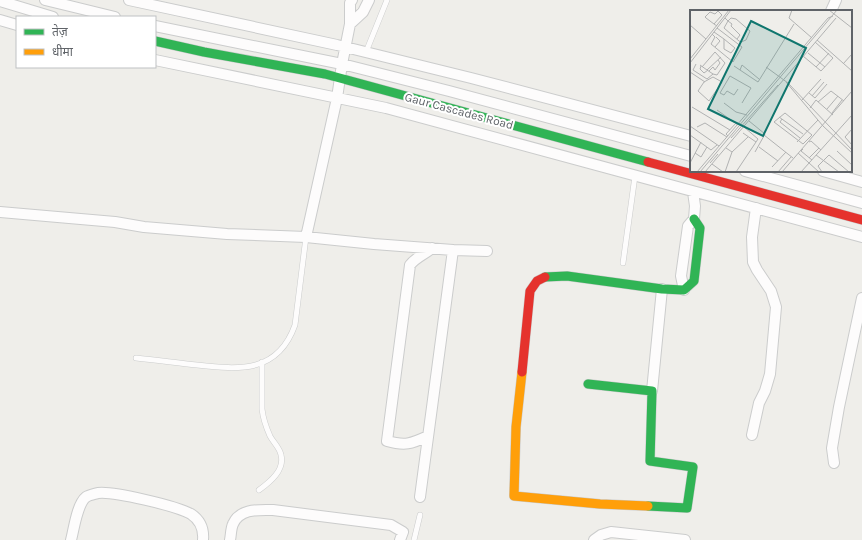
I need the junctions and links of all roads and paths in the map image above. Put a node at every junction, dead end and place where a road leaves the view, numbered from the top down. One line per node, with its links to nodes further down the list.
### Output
1 (45, 0): 8 (street)
2 (129, 0): 17 (street)
3 (352, 0): 13 (street)
4 (369, 0): 13 (street)
5 (387, 0): 18 (lane)
6 (836, 0): 9 (street)
7 (0, 1): 10 (street)
8 (69, 3): 11 (street)
9 (832, 10)
10 (50, 16)
11 (112, 16)
12 (0, 20): 14 (street)
13 (350, 24): 17 (street)
14 (16, 25)
15 (156, 26): 20 (street, Gaur Cascades Road)
16 (156, 41): 21 (street, Gaur Cascades Road)
17 (345, 47): 18 (street); 20 (street)
18 (366, 52): 23 (street)
19 (156, 60): 22 (street)
20 (342, 64): 21 (street); 25 (street, Gaur Cascades Road)
21 (340, 78): 22 (street); 33 (street, Gaur Cascades Road)
22 (337, 98): 29 (street); 38 (street)
23 (642, 123): 24 (street); 25 (street)
24 (690, 136)
25 (637, 142): 26 (street, Gaur Cascades Road)
26 (690, 156)
27 (749, 172): 30 (street)
28 (827, 172): 31 (street)
29 (635, 176): 32 (street); 43 (lane)
30 (764, 176): 33 (street); 34 (street)
31 (862, 182)
32 (694, 192): 35 (street); 45 (street)
33 (760, 192): 37 (street, Gaur Cascades Road)
34 (862, 203)
35 (756, 208): 39 (street); 51 (street)
36 (0, 212): 38 (street)
37 (862, 220)
38 (306, 237): 40 (street); 48 (lane)
39 (862, 237)
40 (432, 248): 41 (street); 52 (street)
41 (453, 250): 42 (street); 52 (street)
42 (487, 251)
43 (623, 264)
44 (662, 289): 45 (street); 50 (street); 50 (street)
45 (684, 290)
46 (862, 298): 53 (street)
47 (136, 358): 48 (lane)
48 (262, 362): 54 (lane)
49 (588, 384): 50 (street)
50 (652, 391)
51 (752, 435)
52 (428, 436): 55 (street)
53 (834, 463)
54 (259, 490)
55 (420, 497)
56 (420, 515): 61 (lane)
57 (71, 540): 58 (street)
58 (203, 540)
59 (230, 540): 60 (street)
60 (400, 540)
61 (414, 540)
62 (594, 540): 63 (street)
63 (685, 540)

